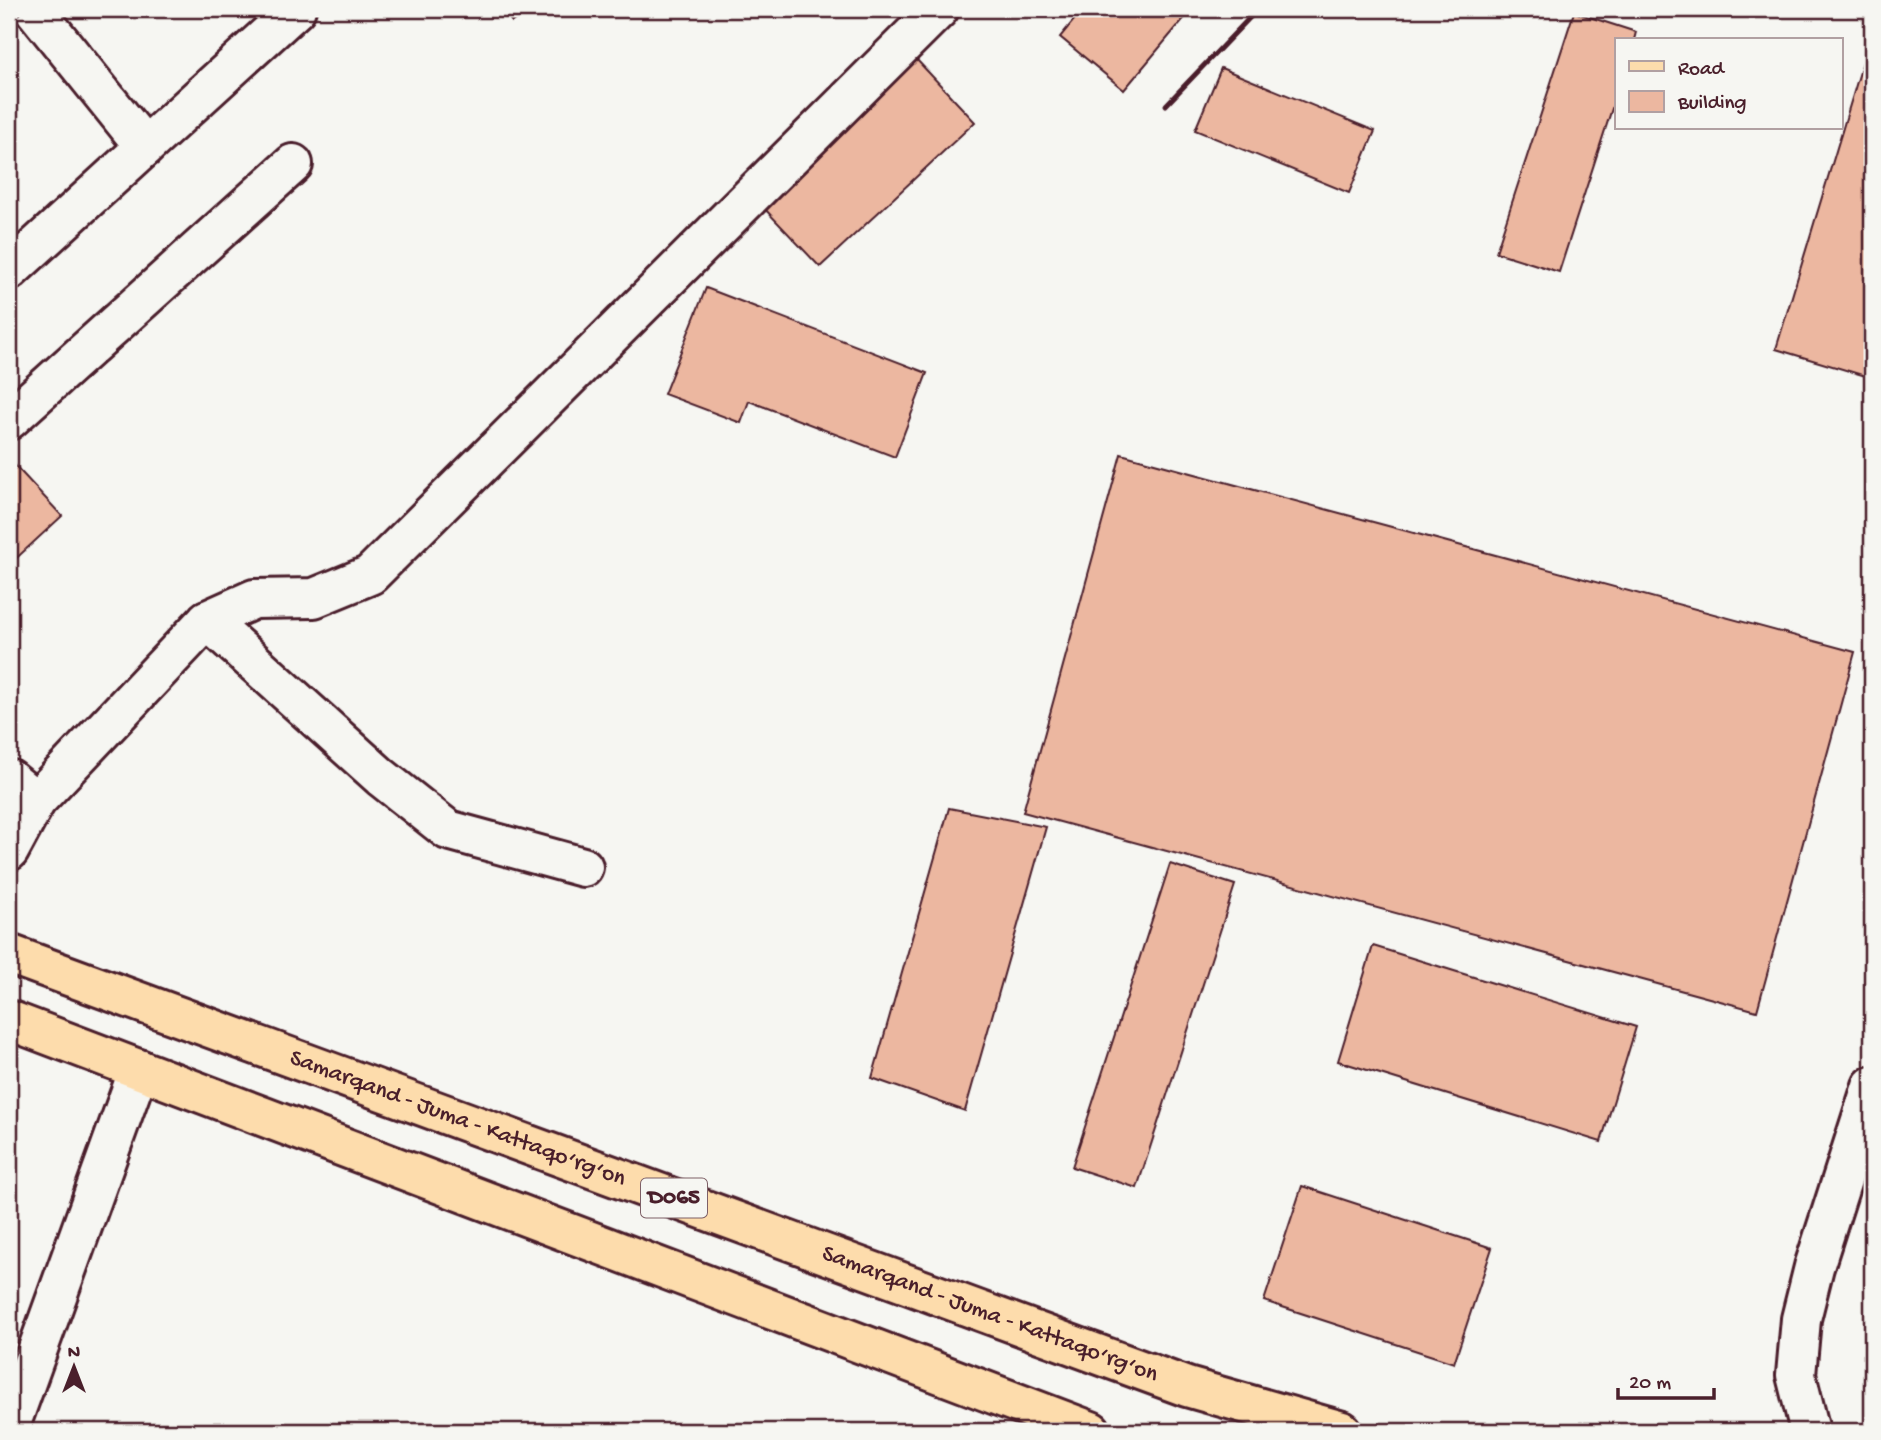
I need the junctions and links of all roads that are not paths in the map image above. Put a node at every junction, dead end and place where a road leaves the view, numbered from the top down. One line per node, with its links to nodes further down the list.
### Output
1 (34, 9): 4 (street)
2 (296, 9): 4 (street)
3 (939, 9): 8 (street)
4 (145, 147): 6 (street)
5 (293, 164): 7 (street)
6 (9, 271)
7 (9, 420)
8 (208, 620): 9 (street); 11 (street)
9 (22, 790): 10 (street)
10 (9, 851)
11 (583, 867)
12 (9, 954): 18 (main road, Samarqand - Juma - Kattaqo‘rg‘on / D065)
13 (9, 1020): 14 (main road)
14 (139, 1069): 16 (street); 17 (main road)
15 (1872, 1086): 19 (street)
16 (9, 1429)
17 (1091, 1431)
18 (1342, 1431)
19 (1810, 1431)

